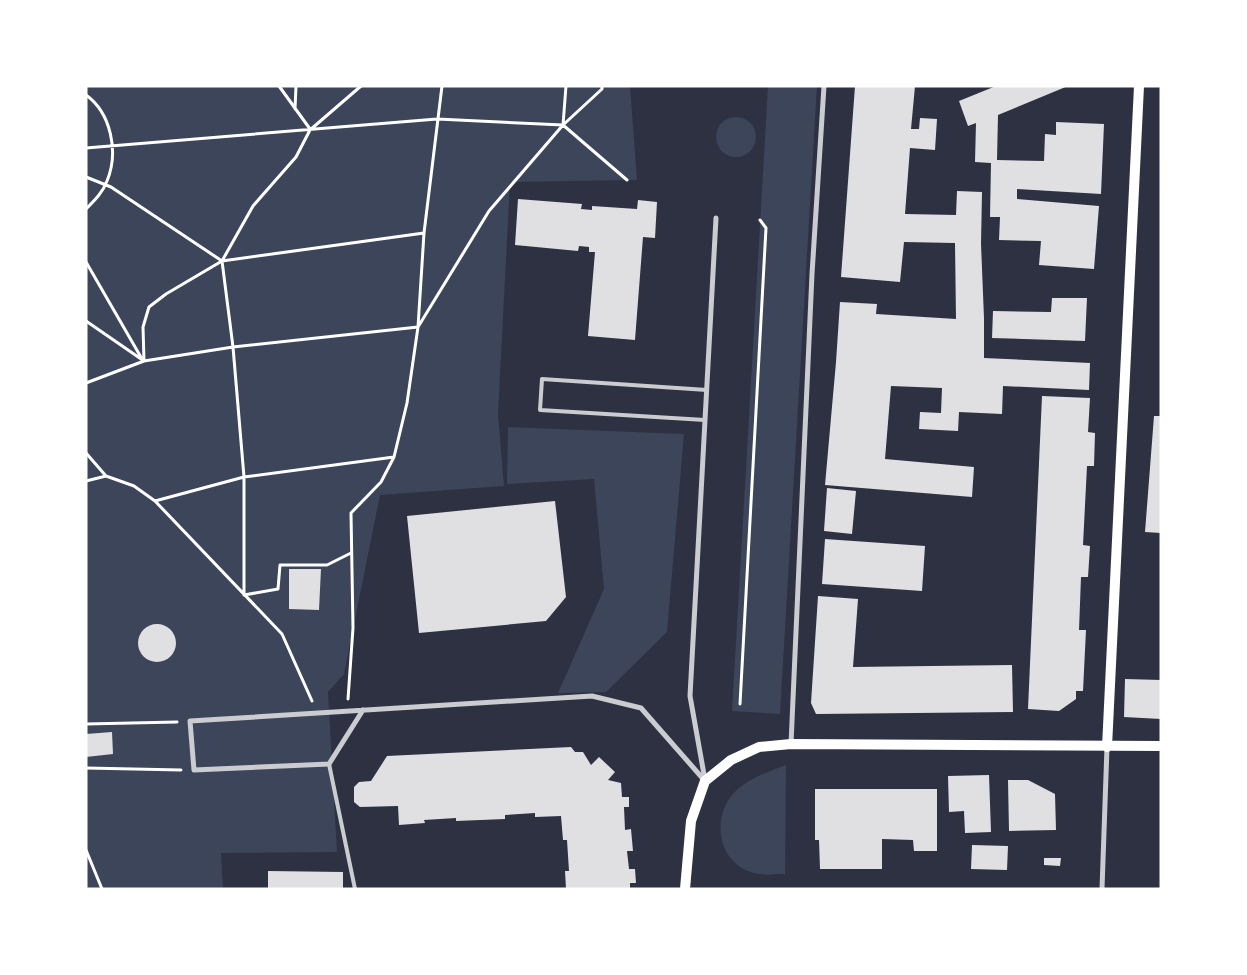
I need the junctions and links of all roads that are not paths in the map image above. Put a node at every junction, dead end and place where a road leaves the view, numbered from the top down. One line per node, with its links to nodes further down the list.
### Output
1 (824, 86): 7 (street)
2 (1139, 86): 9 (main road)
3 (716, 218): 4 (street)
4 (707, 390): 5 (street); 5 (lane)
5 (705, 420): 11 (street)
6 (363, 710): 10 (street); 10 (street); 11 (street)
7 (791, 744): 9 (main road); 11 (main road)
8 (1161, 746): 9 (main road)
9 (1107, 747): 14 (street)
10 (329, 764): 12 (lane)
11 (705, 781): 13 (main road)
12 (355, 889)
13 (685, 889)
14 (1102, 889)

